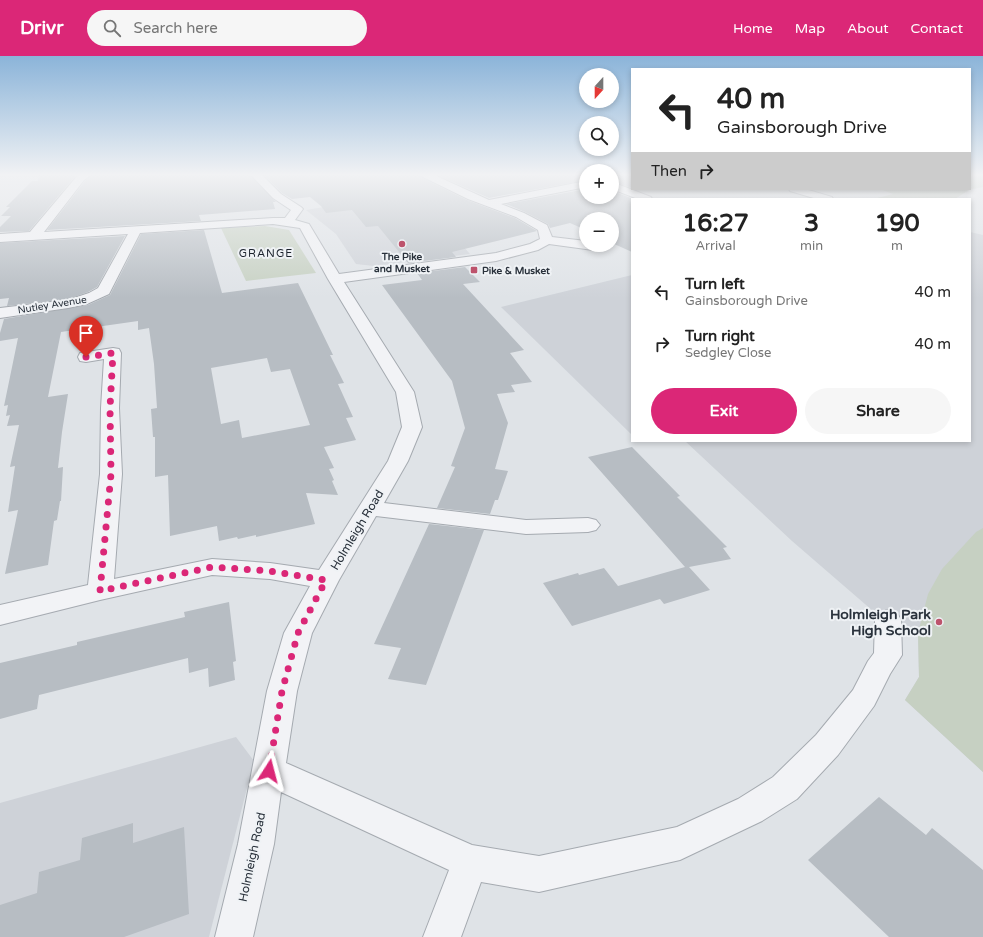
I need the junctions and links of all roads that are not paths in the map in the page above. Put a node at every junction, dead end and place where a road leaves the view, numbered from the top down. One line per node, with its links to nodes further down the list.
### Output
1 (50, 216): 6 (street)
2 (292, 216): 4 (street)
3 (522, 216): 8 (street)
4 (288, 222): 5 (street, Holmleigh Road); 10 (street, Holmleigh Road)
5 (136, 229): 6 (street, Holmleigh Road); 11 (street, Nutley Avenue)
6 (34, 236): 7 (street, Holmleigh Road)
7 (0, 238)
8 (547, 240): 9 (street); 10 (street)
9 (579, 244)
10 (335, 279): 13 (street, Holmleigh Road)
11 (0, 313)
12 (86, 357): 16 (street)
13 (371, 508): 14 (street); 15 (street, Holmleigh Road)
14 (588, 525)
15 (326, 580): 16 (street); 19 (street, Holmleigh Road)
16 (100, 591): 17 (street)
17 (0, 615)
18 (888, 620): 20 (street)
19 (269, 771): 20 (street); 21 (street, Holmleigh Road)
20 (470, 862): 22 (street)
21 (234, 937)
22 (442, 937)

